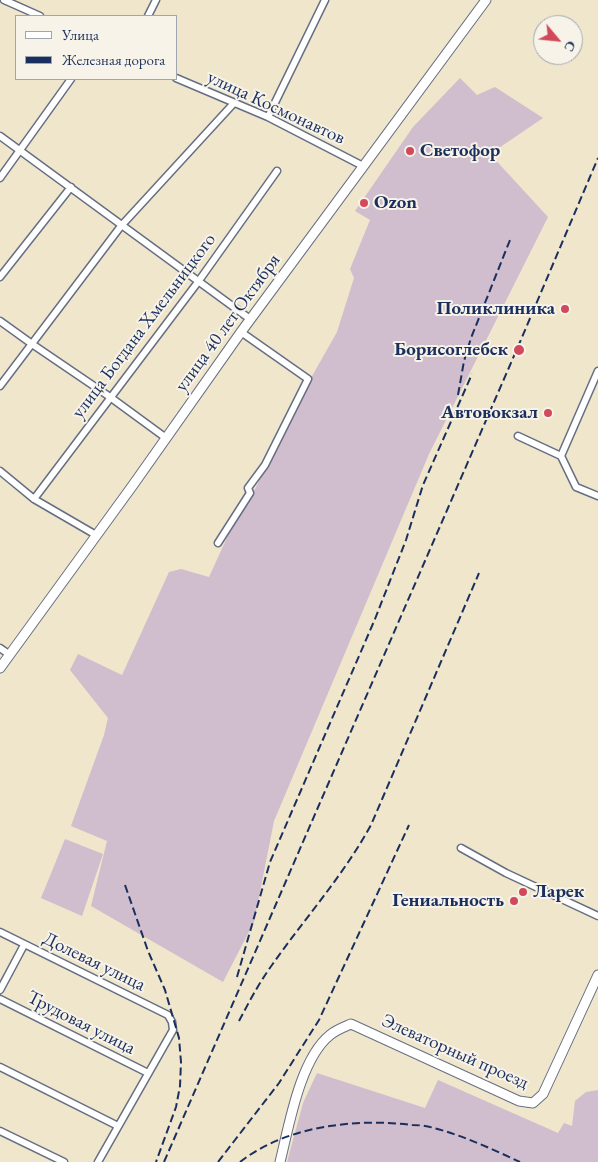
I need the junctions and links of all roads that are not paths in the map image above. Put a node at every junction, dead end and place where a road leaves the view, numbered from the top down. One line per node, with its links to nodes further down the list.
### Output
1 (4, 0): 5 (street)
2 (156, 0): 6 (street)
3 (325, 0): 10 (street)
4 (486, 0): 13 (street, улица 40 лет Октября)
5 (38, 15)
6 (148, 15)
7 (178, 79): 9 (street, улица Космонавтов)
8 (70, 80): 12 (street)
9 (234, 103): 10 (street, улица Космонавтов); 17 (street)
10 (268, 117): 13 (street, улица Космонавтов)
11 (0, 136): 12 (street)
12 (20, 150): 15 (street); 16 (street)
13 (363, 166): 20 (street, улица 40 лет Октября)
14 (277, 171): 19 (street, улица Богдана Хмельницкого)
15 (0, 178)
16 (70, 186): 17 (street); 18 (street)
17 (121, 226): 19 (street); 23 (street)
18 (0, 277)
19 (198, 282): 20 (street); 26 (street, улица Богдана Хмельницкого)
20 (250, 319): 22 (street, улица 40 лет Октября)
21 (0, 320): 23 (street)
22 (241, 332): 28 (street, улица 40 лет Октября); 34 (street)
23 (32, 344): 25 (street); 26 (street)
24 (598, 371): 29 (street)
25 (0, 386)
26 (110, 397): 28 (street); 32 (street, улица Богдана Хмельницкого)
27 (518, 436): 29 (street)
28 (166, 438): 33 (street, улица 40 лет Октября)
29 (561, 456): 31 (street)
30 (0, 471): 32 (street)
31 (598, 496)
32 (34, 499): 33 (street)
33 (96, 535): 36 (street, улица 40 лет Октября)
34 (218, 543)
35 (0, 648): 36 (street)
36 (10, 655): 37 (street, улица 40 лет Октября)
37 (0, 668)
38 (461, 848): 39 (street)
39 (598, 916)
40 (0, 932): 41 (street, Долевая улица)
41 (24, 944): 43 (street); 46 (street, Долевая улица)
42 (598, 975): 51 (street, Элеваторный проезд)
43 (0, 990)
44 (0, 999): 46 (street, Трудовая улица)
45 (0, 1067): 47 (street)
46 (148, 1073): 47 (street)
47 (118, 1126): 50 (street)
48 (0, 1131): 49 (street)
49 (64, 1162)
50 (98, 1162)
51 (280, 1162)

